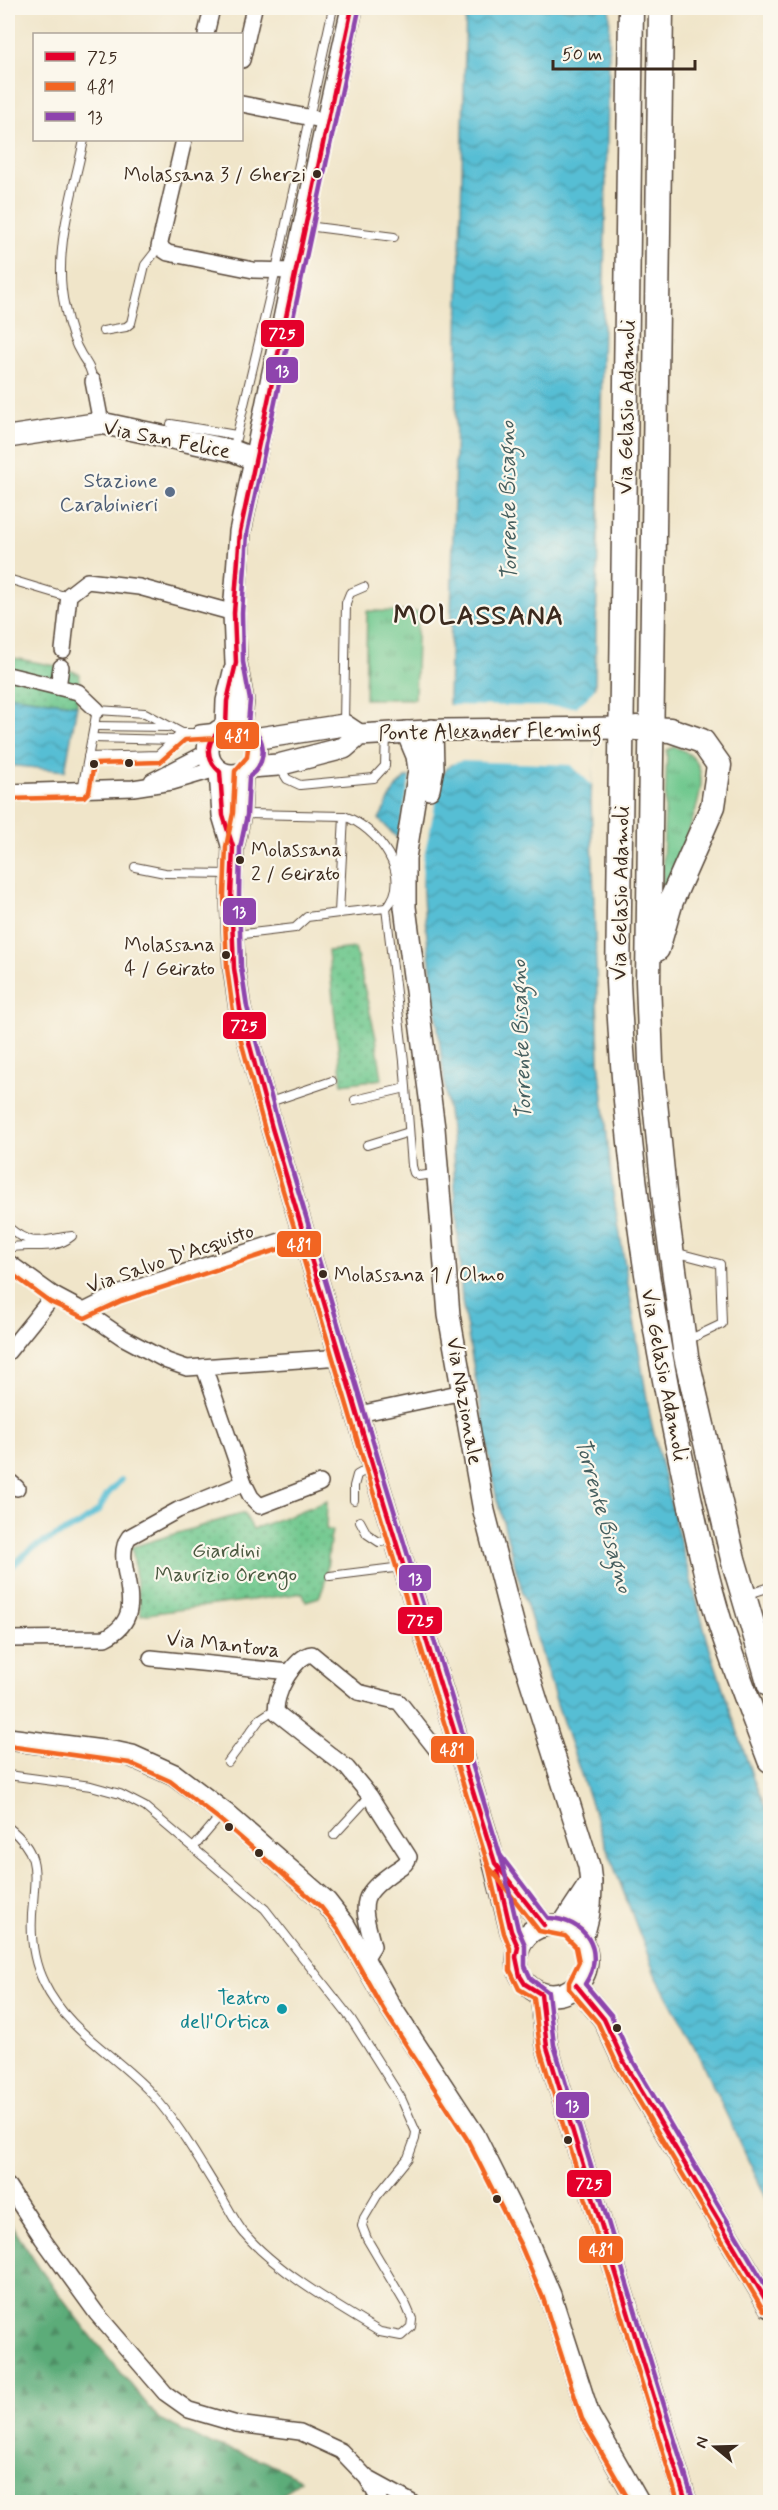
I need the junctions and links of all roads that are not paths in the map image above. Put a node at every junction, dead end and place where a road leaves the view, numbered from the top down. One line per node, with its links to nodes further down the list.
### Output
1 (212, 8): 7 (street)
2 (254, 8): 8 (street)
3 (333, 8): 10 (lane)
4 (352, 8): 10 (main road)
5 (631, 8): 36 (main road, Via Gelasio Adamoli)
6 (662, 8): 35 (main road, Via Gelasio Adamoli)
7 (206, 33)
8 (243, 56)
9 (243, 104): 10 (street)
10 (318, 119): 13 (main road); 16 (lane)
11 (84, 141): 18 (lane)
12 (184, 141): 15 (street)
13 (305, 226): 14 (lane); 16 (main road)
14 (394, 237)
15 (159, 247): 16 (street); 17 (lane)
16 (285, 271): 22 (lane); 23 (main road)
17 (103, 331)
18 (93, 381): 19 (street)
19 (101, 423): 21 (main road, Via San Felice); 22 (main road, Via San Felice)
20 (171, 424): 22 (lane)
21 (8, 437)
22 (235, 443): 23 (main road, Via San Felice)
23 (254, 459): 27 (main road)
24 (8, 579): 26 (lane)
25 (364, 587): 37 (lane)
26 (69, 595): 27 (street); 28 (street)
27 (234, 613): 44 (main road)
28 (63, 650)
29 (61, 667): 31 (street)
30 (8, 675): 31 (street)
31 (58, 687): 32 (street)
32 (96, 710): 33 (lane); 34 (lane)
33 (94, 726): 34 (lane); 42 (lane)
34 (170, 727): 40 (lane)
35 (652, 727): 36 (main road); 58 (main road, Via Gelasio Adamoli); 58 (main road)
36 (611, 728): 38 (main road, Ponte Alexander Fleming); 96 (main road, Via Gelasio Adamoli)
37 (352, 730): 41 (main road, Ponte Alexander Fleming); 44 (main road, Ponte Alexander Fleming); 46 (main road, Ponte Alexander Fleming)
38 (438, 730): 39 (main road, Ponte Alexander Fleming); 55 (main road, Via Nazionale)
39 (407, 732): 41 (main road, Ponte Alexander Fleming); 55 (main road, Via Nazionale)
40 (183, 733): 43 (lane); 44 (lane)
41 (386, 733): 46 (lane)
42 (92, 738): 43 (lane); 45 (lane)
43 (175, 740): 45 (lane)
44 (223, 744): 47 (main road, Ponte Alexander Fleming); 47 (main road); 48 (street); 52 (main road)
45 (88, 757): 48 (lane)
46 (278, 765): 47 (main road, Ponte Alexander Fleming)
47 (246, 770): 50 (main road)
48 (82, 790): 49 (street)
49 (8, 792)
50 (240, 814): 51 (lane); 52 (main road)
51 (344, 816): 55 (lane); 56 (lane)
52 (233, 847): 54 (main road)
53 (135, 867): 54 (lane)
54 (232, 874): 57 (main road)
55 (396, 908): 56 (lane); 60 (lane); 65 (main road, Via Nazionale)
56 (339, 913): 57 (lane)
57 (234, 936): 62 (main road)
58 (648, 981): 69 (main road, Via Gelasio Adamoli)
59 (332, 1081): 62 (lane)
60 (406, 1088): 61 (lane); 63 (lane)
61 (355, 1100)
62 (266, 1103): 67 (main road)
63 (409, 1132): 64 (lane); 65 (lane)
64 (367, 1145)
65 (437, 1174): 77 (main road, Via Nazionale)
66 (8, 1227): 68 (lane)
67 (305, 1233): 72 (street, Via Salvo D'Acquisto); 75 (main road)
68 (8, 1248)
69 (671, 1251): 73 (main road, Via Gelasio Adamoli); 73 (lane)
70 (8, 1262): 71 (street)
71 (54, 1295): 72 (street); 74 (street)
72 (84, 1311): 76 (street)
73 (684, 1341): 88 (main road, Via Gelasio Adamoli)
74 (8, 1352)
75 (341, 1357): 76 (street); 78 (main road)
76 (204, 1367): 80 (street)
77 (463, 1392): 78 (street); 105 (main road, Via Nazionale)
78 (358, 1414): 79 (main road)
79 (372, 1467): 82 (lane); 84 (main road)
80 (244, 1483): 81 (street); 89 (street)
81 (320, 1483)
82 (354, 1500)
83 (360, 1521): 84 (lane)
84 (395, 1540): 85 (main road)
85 (404, 1567): 86 (lane); 95 (main road)
86 (330, 1576)
87 (771, 1587): 88 (lane)
88 (744, 1596): 92 (main road, Via Gelasio Adamoli)
89 (8, 1639)
90 (151, 1658): 91 (street, Via Mantova)
91 (290, 1672): 93 (street, Via Mantova); 95 (street, Via Mantova)
92 (771, 1685)
93 (275, 1709): 97 (lane); 99 (street)
94 (8, 1739): 100 (main road)
95 (458, 1748): 104 (main road)
96 (771, 1760)
97 (228, 1762)
98 (8, 1774): 103 (lane)
99 (370, 1796): 102 (lane); 109 (street)
100 (224, 1813): 103 (lane); 109 (main road)
101 (8, 1827): 103 (lane)
102 (334, 1835)
103 (194, 1847)
104 (495, 1863): 106 (main road); 108 (main road)
105 (591, 1882): 106 (main road); 107 (main road, Via Nazionale)
106 (553, 1925): 107 (main road); 108 (main road)
107 (581, 1940): 110 (main road)
108 (518, 1947): 111 (main road)
109 (362, 1958): 117 (main road)
110 (576, 1986): 111 (main road); 113 (main road)
111 (541, 1994): 118 (main road)
112 (8, 2186): 114 (street)
113 (771, 2307)
114 (367, 2478): 115 (street); 116 (street)
115 (380, 2502)
116 (411, 2502)
117 (638, 2502)
118 (686, 2502)

